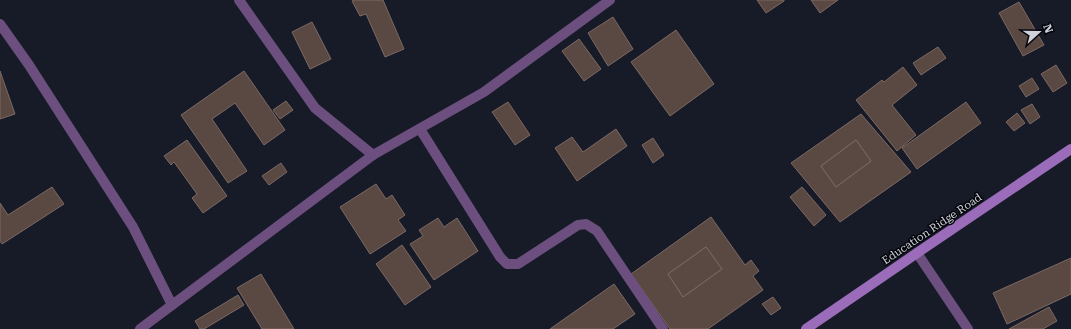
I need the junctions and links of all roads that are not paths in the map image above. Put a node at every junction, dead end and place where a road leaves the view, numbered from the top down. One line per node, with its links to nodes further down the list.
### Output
1 (239, 0): 6 (street)
2 (610, 0): 4 (street)
3 (0, 24): 8 (street)
4 (420, 129): 6 (street); 10 (street)
5 (1071, 149): 7 (main road, Education Ridge Road)
6 (373, 155): 8 (street)
7 (917, 253): 11 (main road, Education Ridge Road); 12 (street)
8 (172, 305): 9 (street)
9 (140, 329)
10 (664, 329)
11 (806, 329)
12 (968, 329)

